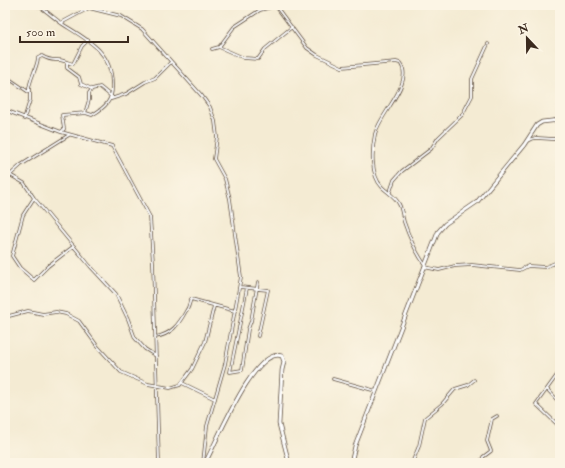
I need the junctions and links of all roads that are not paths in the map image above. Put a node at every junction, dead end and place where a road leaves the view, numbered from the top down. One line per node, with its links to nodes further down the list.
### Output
1 (37, 5): 3 (street)
2 (275, 6): 4 (street); 7 (street)
3 (61, 23): 5 (street); 9 (street)
4 (292, 27): 7 (street); 23 (street)
5 (88, 40): 10 (street); 14 (street)
6 (488, 44): 23 (street)
7 (219, 47): 8 (street)
8 (212, 49)
9 (170, 62): 14 (street); 29 (street)
10 (67, 63): 12 (street); 13 (street)
11 (5, 76): 13 (street)
12 (92, 89): 14 (street); 16 (street)
13 (29, 91): 17 (street)
14 (112, 98): 16 (street)
15 (5, 110): 17 (street)
16 (85, 113): 19 (street)
17 (24, 119): 19 (street)
18 (560, 120): 22 (main road)
19 (61, 132): 20 (street)
20 (69, 135): 24 (street); 36 (street)
21 (560, 138): 22 (street)
22 (526, 141): 27 (main road)
23 (390, 193): 27 (street)
24 (34, 198): 25 (street); 25 (street)
25 (74, 246): 37 (street)
26 (560, 261): 27 (street)
27 (425, 266): 44 (main road)
28 (258, 282): 31 (street)
29 (240, 287): 30 (street); 33 (street)
30 (247, 288): 31 (street); 31 (street)
31 (255, 288): 35 (street)
32 (214, 306): 33 (street); 36 (street); 41 (street)
33 (235, 311): 45 (street)
34 (5, 317): 42 (street)
35 (258, 336)
36 (155, 337): 37 (street)
37 (156, 356): 42 (street)
38 (560, 372): 43 (street)
39 (333, 379): 44 (street)
40 (474, 380): 53 (street)
41 (182, 383): 42 (street); 45 (street)
42 (157, 386): 49 (street)
43 (547, 389): 46 (street); 48 (street)
44 (377, 391): 52 (main road)
45 (215, 399): 50 (street)
46 (560, 403)
47 (497, 416): 54 (street)
48 (560, 427)
49 (159, 463)
50 (204, 463): 51 (main road)
51 (289, 463)
52 (351, 463)
53 (412, 463)
54 (481, 463)

